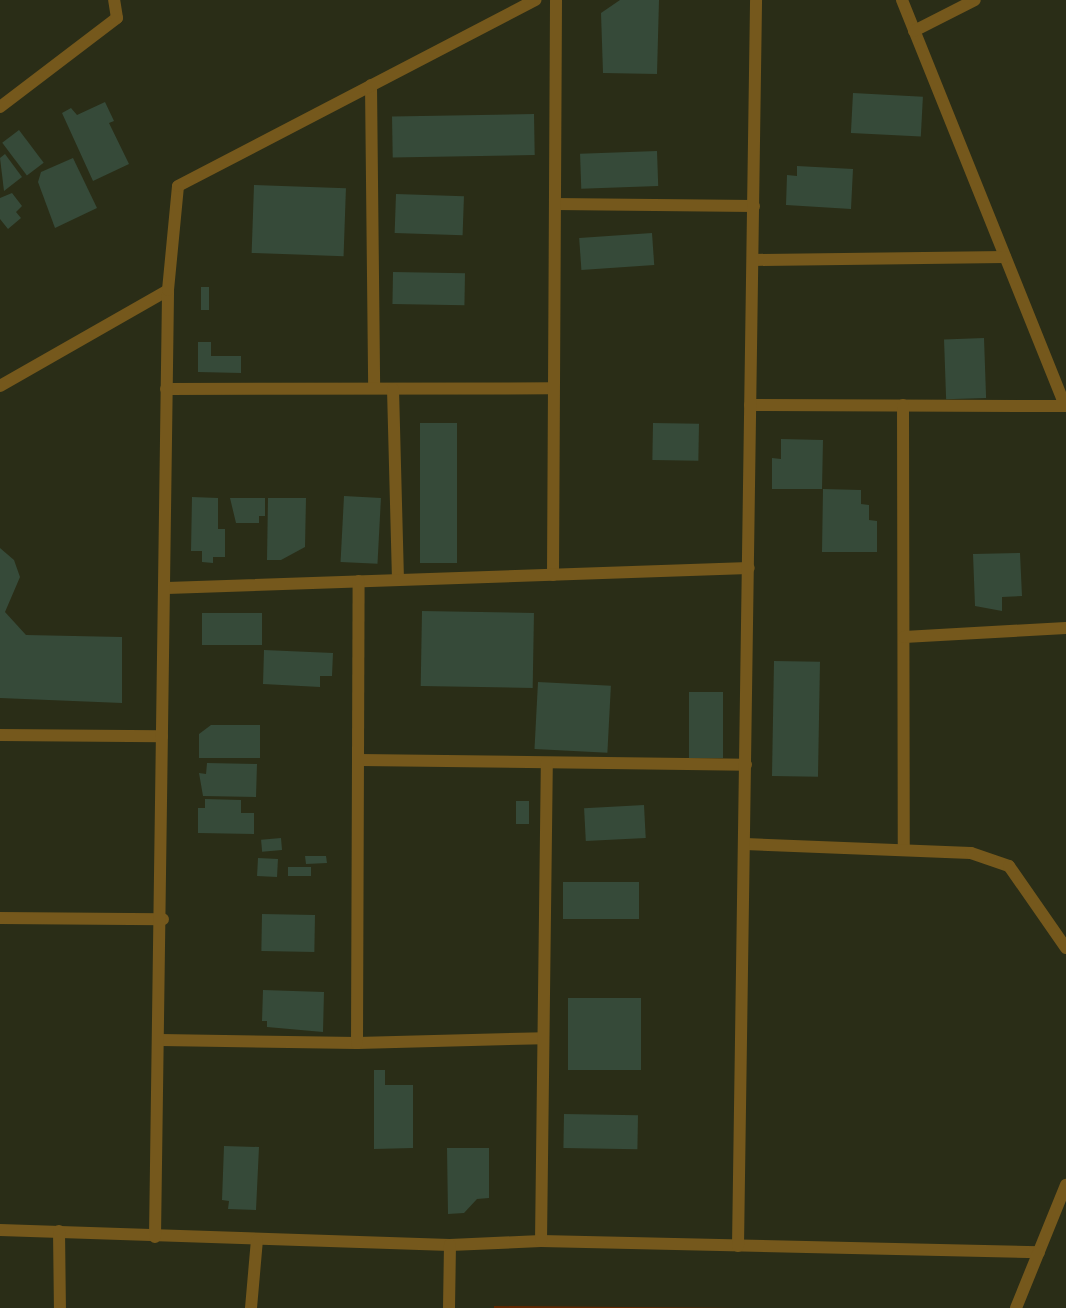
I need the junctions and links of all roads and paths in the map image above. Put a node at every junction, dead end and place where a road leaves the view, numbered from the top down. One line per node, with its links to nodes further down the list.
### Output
1 (114, 0): 9 (street)
2 (535, 0): 8 (street)
3 (556, 0): 10 (street)
4 (756, 0): 11 (street)
5 (902, 0): 7 (street)
6 (975, 0): 7 (street)
7 (914, 31): 12 (street)
8 (371, 85): 14 (street); 16 (street)
9 (0, 108)
10 (554, 204): 11 (street); 17 (street)
11 (754, 206): 13 (street)
12 (1006, 257): 13 (street); 22 (street)
13 (754, 260): 20 (street)
14 (168, 290): 15 (street); 19 (street)
15 (0, 386)
16 (374, 388): 18 (street); 19 (street)
17 (552, 388): 18 (street); 24 (street)
18 (393, 389): 25 (street)
19 (166, 390): 27 (street)
20 (750, 405): 21 (street); 23 (street)
21 (904, 405): 22 (street); 29 (street)
22 (1066, 406)
23 (749, 568): 24 (street); 34 (street)
24 (553, 574): 25 (street)
25 (398, 580): 26 (street)
26 (359, 582): 27 (street); 32 (street)
27 (168, 588): 31 (street)
28 (1066, 628): 29 (street)
29 (904, 637): 36 (street)
30 (0, 735): 31 (street)
31 (162, 736): 38 (street)
32 (360, 760): 33 (street); 42 (street)
33 (547, 763): 34 (street); 40 (street)
34 (746, 764): 35 (street)
35 (744, 844): 36 (street); 50 (street)
36 (904, 850): 39 (street)
37 (0, 918): 38 (street)
38 (163, 919): 41 (street)
39 (1066, 948)
40 (543, 1038): 42 (street); 48 (street)
41 (161, 1040): 42 (street); 46 (street)
42 (357, 1043)
43 (1066, 1185): 51 (street)
44 (0, 1230): 45 (street)
45 (60, 1231): 46 (street); 52 (street)
46 (156, 1237): 47 (street)
47 (256, 1240): 49 (street); 53 (street)
48 (541, 1242): 49 (street); 50 (street)
49 (450, 1245): 54 (street)
50 (738, 1246): 51 (street)
51 (1039, 1252): 55 (street)
52 (60, 1308)
53 (250, 1308)
54 (449, 1308)
55 (1016, 1308)

